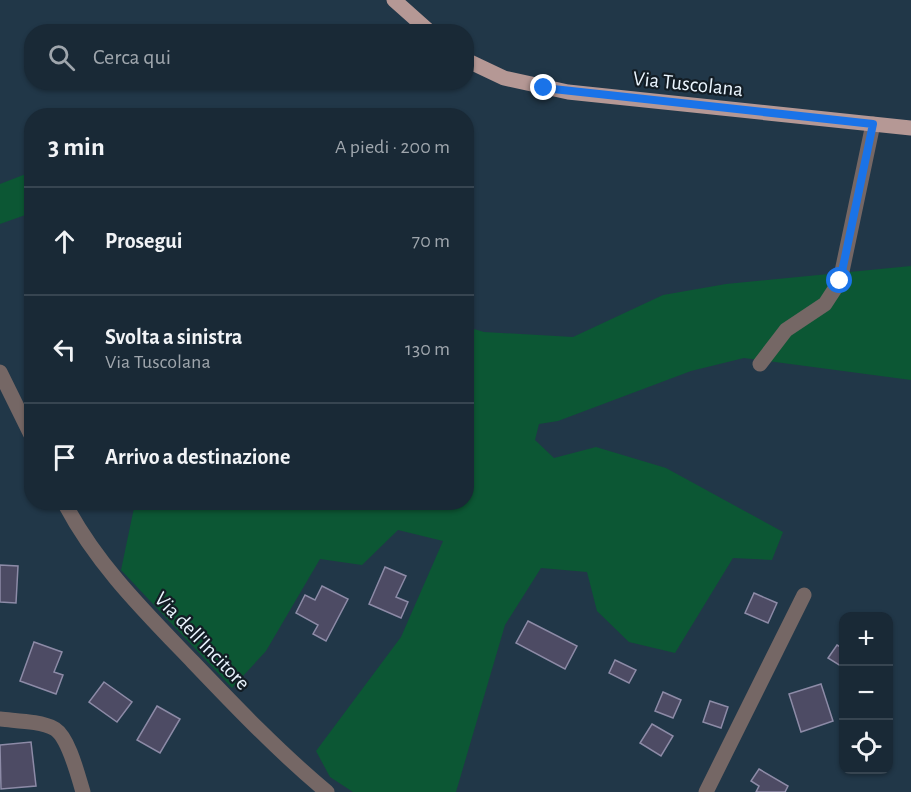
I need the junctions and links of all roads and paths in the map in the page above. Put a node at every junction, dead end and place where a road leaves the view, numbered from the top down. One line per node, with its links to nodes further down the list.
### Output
1 (394, 0): 2 (main road)
2 (421, 24)
3 (474, 64): 4 (main road, Via Tuscolana)
4 (873, 124): 5 (main road, Via Tuscolana); 6 (street)
5 (911, 128)
6 (760, 364)
7 (0, 372): 8 (street)
8 (24, 421)
9 (69, 510): 13 (street, Via dell'Incitore)
10 (804, 595): 14 (street)
11 (0, 719): 12 (street)
12 (83, 792)
13 (327, 792)
14 (706, 792)

